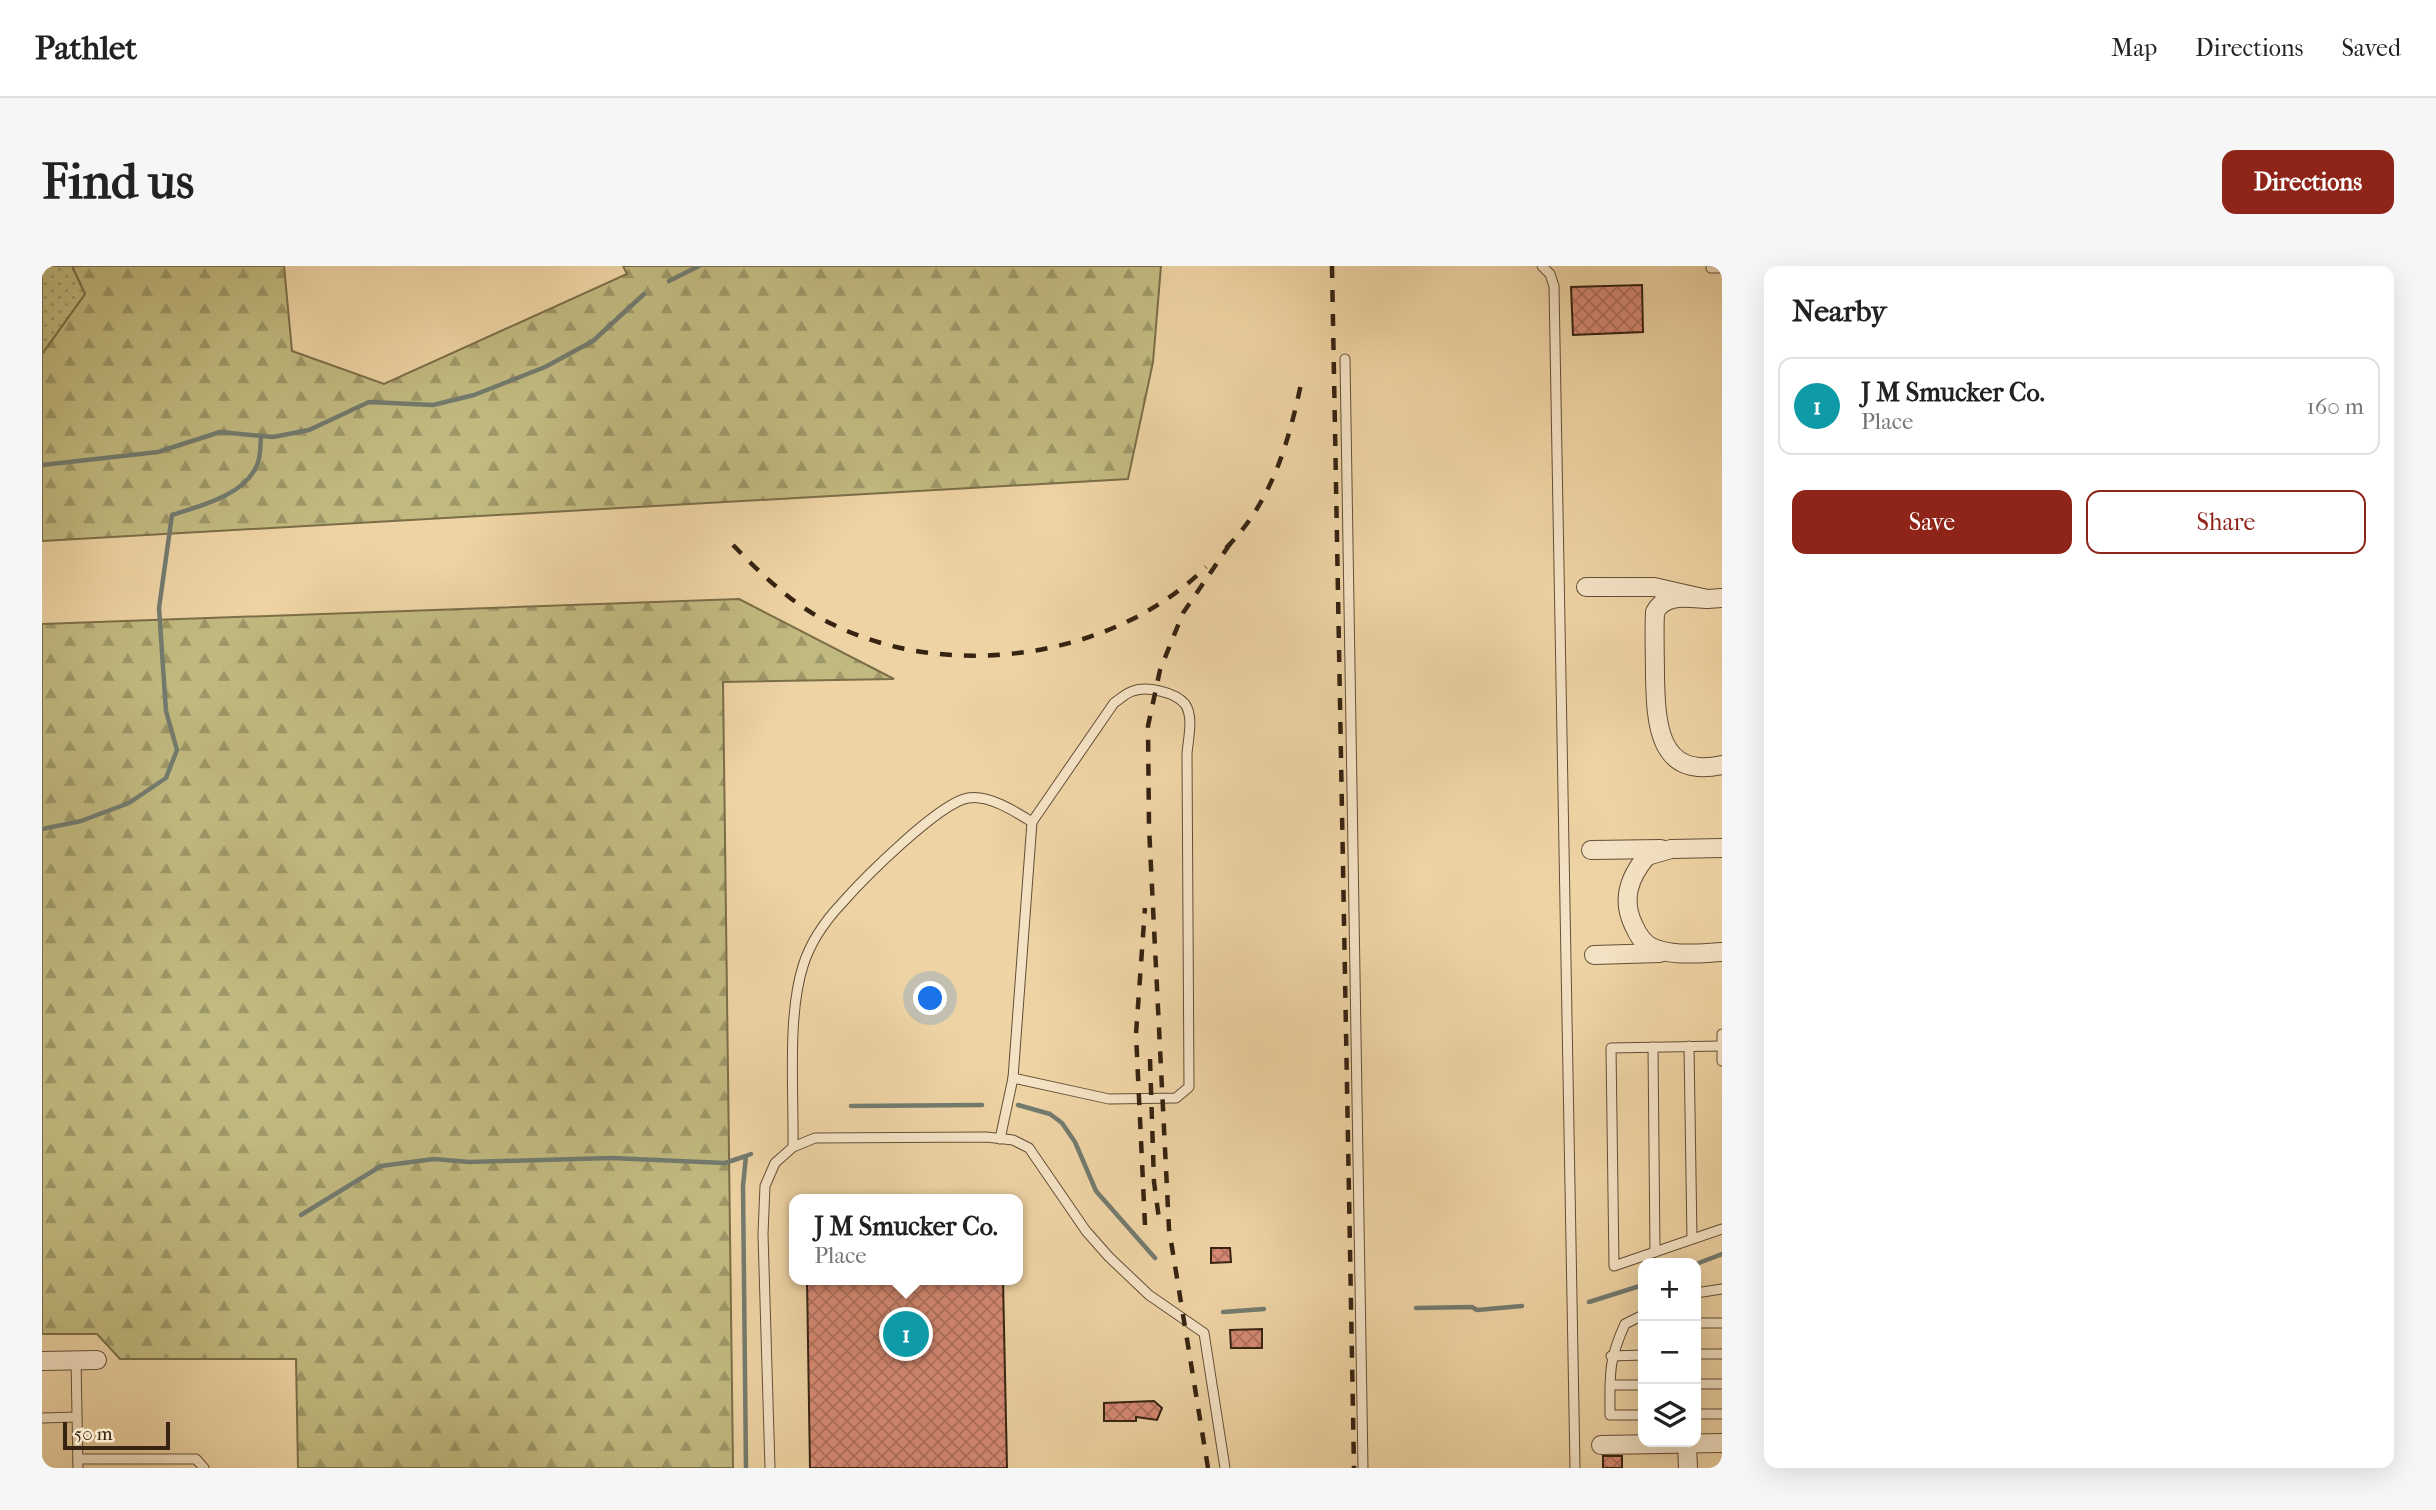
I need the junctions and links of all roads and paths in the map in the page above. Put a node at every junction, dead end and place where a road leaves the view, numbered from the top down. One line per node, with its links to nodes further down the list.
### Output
1 (1542, 266): 60 (lane)
2 (1711, 268): 3 (lane)
3 (1722, 268)
4 (1345, 359): 59 (lane)
5 (1586, 587): 6 (street)
6 (1714, 598): 7 (street)
7 (1722, 765)
8 (1032, 822): 20 (lane); 20 (lane); 22 (lane)
9 (1722, 848): 10 (street)
10 (1671, 849): 11 (street); 13 (street)
11 (1591, 850)
12 (1722, 952): 13 (street)
13 (1683, 953): 14 (street)
14 (1594, 955)
15 (1722, 1034): 17 (lane)
16 (1689, 1046): 17 (lane); 18 (lane); 24 (lane)
17 (1721, 1046): 19 (lane)
18 (1653, 1047): 25 (lane); 25 (lane)
19 (1722, 1058)
20 (1013, 1078): 21 (lane)
21 (1000, 1139): 22 (lane); 58 (lane)
22 (793, 1147): 57 (lane)
23 (1722, 1229): 24 (lane)
24 (1692, 1239): 25 (lane)
25 (1655, 1252)
26 (1722, 1289): 27 (lane)
27 (1701, 1292)
28 (1638, 1318): 31 (lane)
29 (1701, 1323): 30 (lane)
30 (1722, 1323)
31 (1625, 1324): 32 (lane); 36 (lane)
32 (1638, 1324)
33 (1701, 1354): 34 (lane)
34 (1722, 1354)
35 (1638, 1355): 36 (lane)
36 (1611, 1356): 42 (lane)
37 (76, 1360): 38 (street); 39 (street); 47 (lane)
38 (97, 1360)
39 (42, 1361)
40 (1701, 1384): 41 (lane)
41 (1722, 1384)
42 (1610, 1385): 43 (lane); 46 (lane)
43 (1638, 1385)
44 (1701, 1414): 45 (lane)
45 (1722, 1414)
46 (1638, 1415)
47 (77, 1417): 48 (lane); 54 (lane)
48 (42, 1418)
49 (1722, 1443): 50 (street)
50 (1701, 1444)
51 (1601, 1445): 52 (street)
52 (1638, 1445)
53 (1687, 1447): 61 (street)
54 (78, 1463): 55 (lane)
55 (150, 1463): 56 (lane)
56 (204, 1468)
57 (770, 1468)
58 (1225, 1468)
59 (1363, 1468)
60 (1575, 1468)
61 (1688, 1468)

